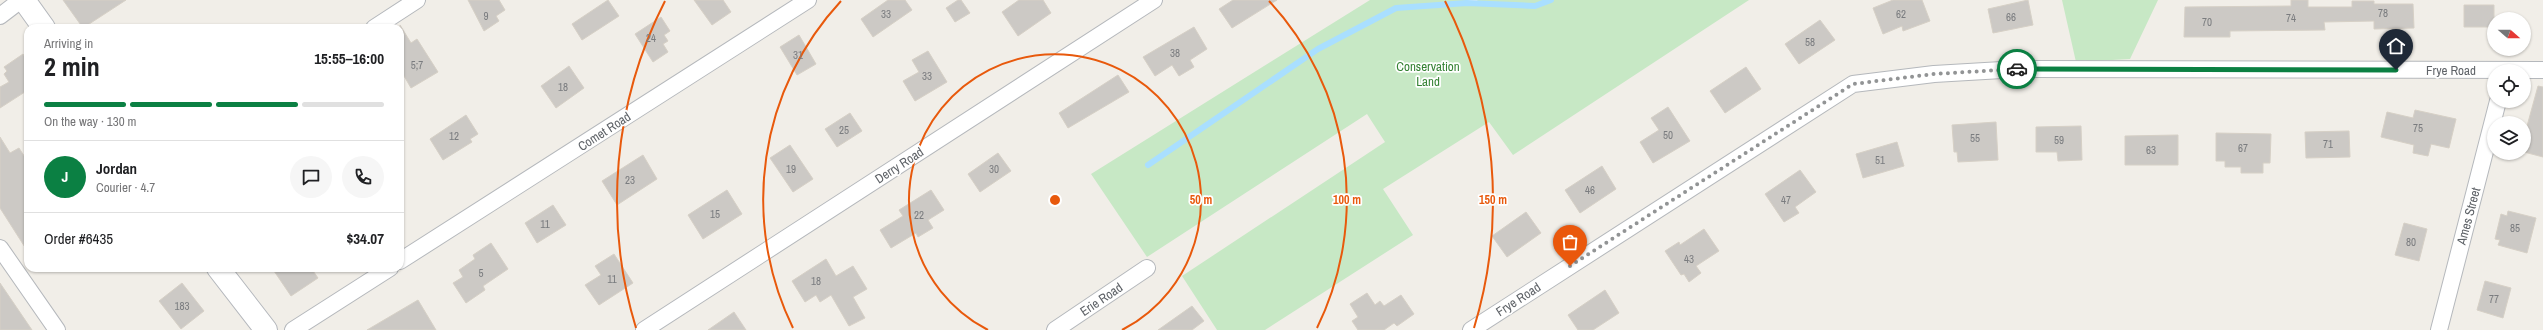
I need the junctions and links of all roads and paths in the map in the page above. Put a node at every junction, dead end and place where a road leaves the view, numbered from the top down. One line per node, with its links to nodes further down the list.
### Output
1 (22, 0): 5 (street); 6 (main road)
2 (417, 0): 7 (street)
3 (808, 0): 13 (street, Comet Road)
4 (1154, 0): 20 (street, Derry Road)
5 (0, 16)
6 (41, 24)
7 (380, 24)
8 (2531, 70): 9 (street, Frye Road)
9 (2543, 70)
10 (2487, 71): 22 (street, Frye Road)
11 (2496, 108): 23 (street, Ames Street)
12 (0, 248): 17 (street)
13 (404, 258)
14 (1147, 268): 21 (street, Erie Road)
15 (221, 272): 18 (main road)
16 (384, 272): 19 (street)
17 (57, 330)
18 (266, 330)
19 (293, 330)
20 (644, 330)
21 (1055, 330)
22 (1472, 330)
23 (2438, 330)

